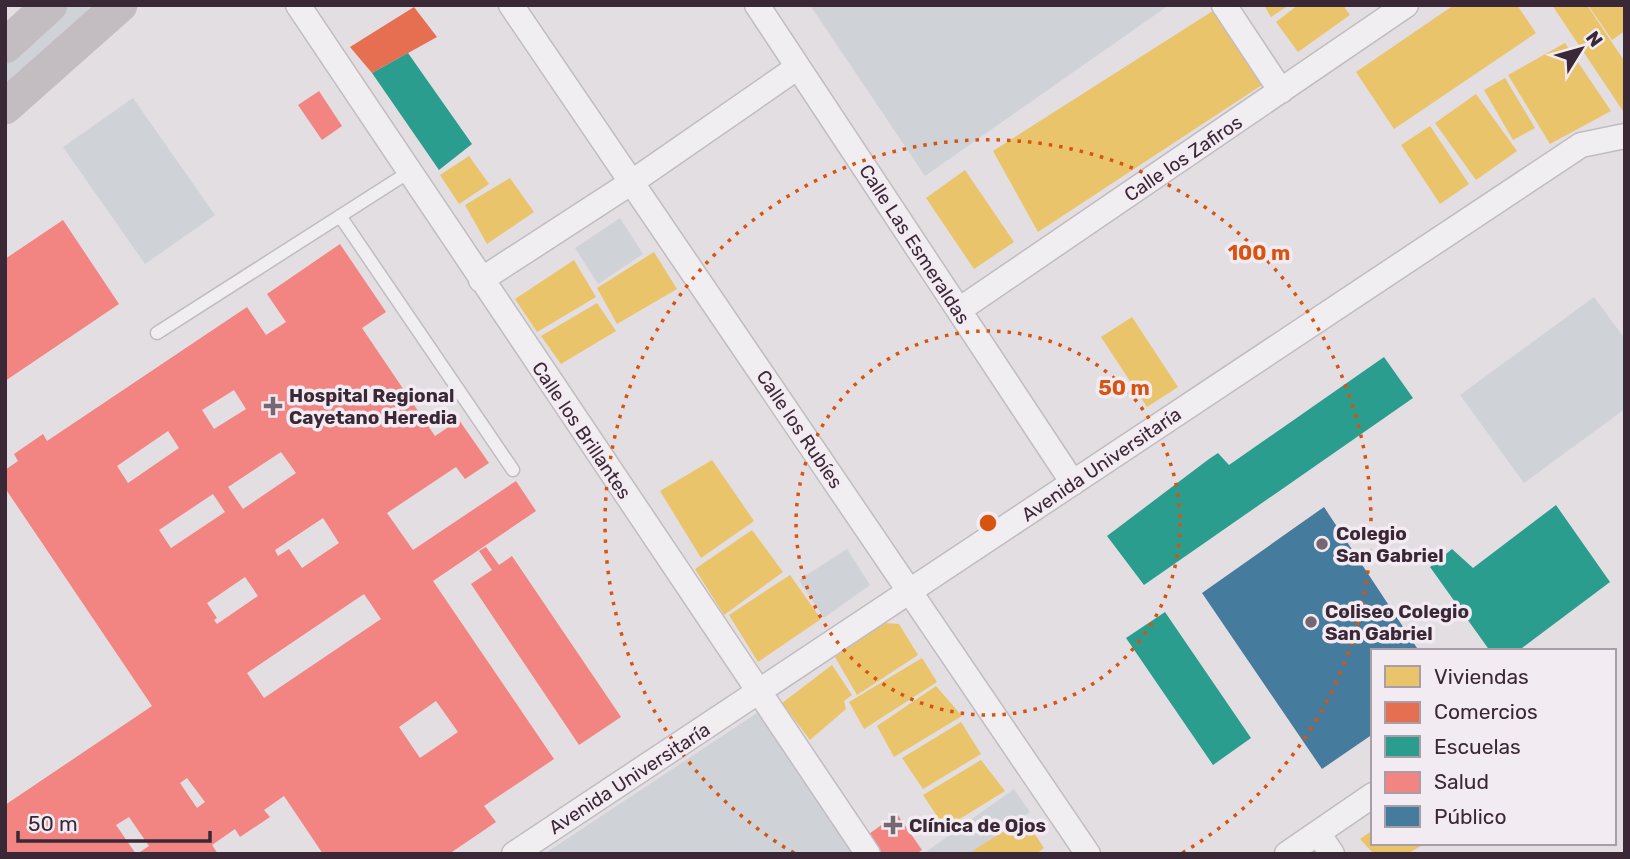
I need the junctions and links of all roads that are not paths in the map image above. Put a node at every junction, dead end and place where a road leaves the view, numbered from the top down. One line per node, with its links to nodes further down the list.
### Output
1 (50, 5): 8 (main road)
2 (120, 5): 11 (main road)
3 (298, 5): 13 (street, Calle los Brillantes)
4 (511, 5): 14 (street, Calle los Rubíes)
5 (757, 5): 9 (street, Calle Las Esmeraldas)
6 (1224, 5): 10 (street)
7 (1406, 5): 10 (street, Calle los Zafiros)
8 (5, 46)
9 (798, 67): 14 (street); 17 (street, Calle Las Esmeraldas)
10 (1281, 91): 17 (street, Calle los Zafiros)
11 (5, 107)
12 (1625, 136): 20 (street, Avenida Universitaría)
13 (409, 172): 15 (lane); 16 (street, Calle los Brillantes)
14 (632, 182): 16 (street); 21 (street, Calle los Rubíes)
15 (340, 216): 18 (lane); 19 (lane)
16 (481, 279): 22 (street, Calle los Brillantes)
17 (959, 310): 20 (street, Calle Las Esmeraldas)
18 (157, 333)
19 (513, 470)
20 (1073, 483): 21 (street, Avenida Universitaría)
21 (909, 591): 22 (street, Avenida Universitaría); 27 (street, Calle los Rubíes)
22 (758, 693): 25 (street, Avenida Universitaría); 26 (street, Calle los Brillantes)
23 (1371, 796): 24 (street)
24 (1318, 833): 28 (street); 29 (street)
25 (514, 854)
26 (868, 854)
27 (1088, 854)
28 (1287, 854)
29 (1332, 854)

